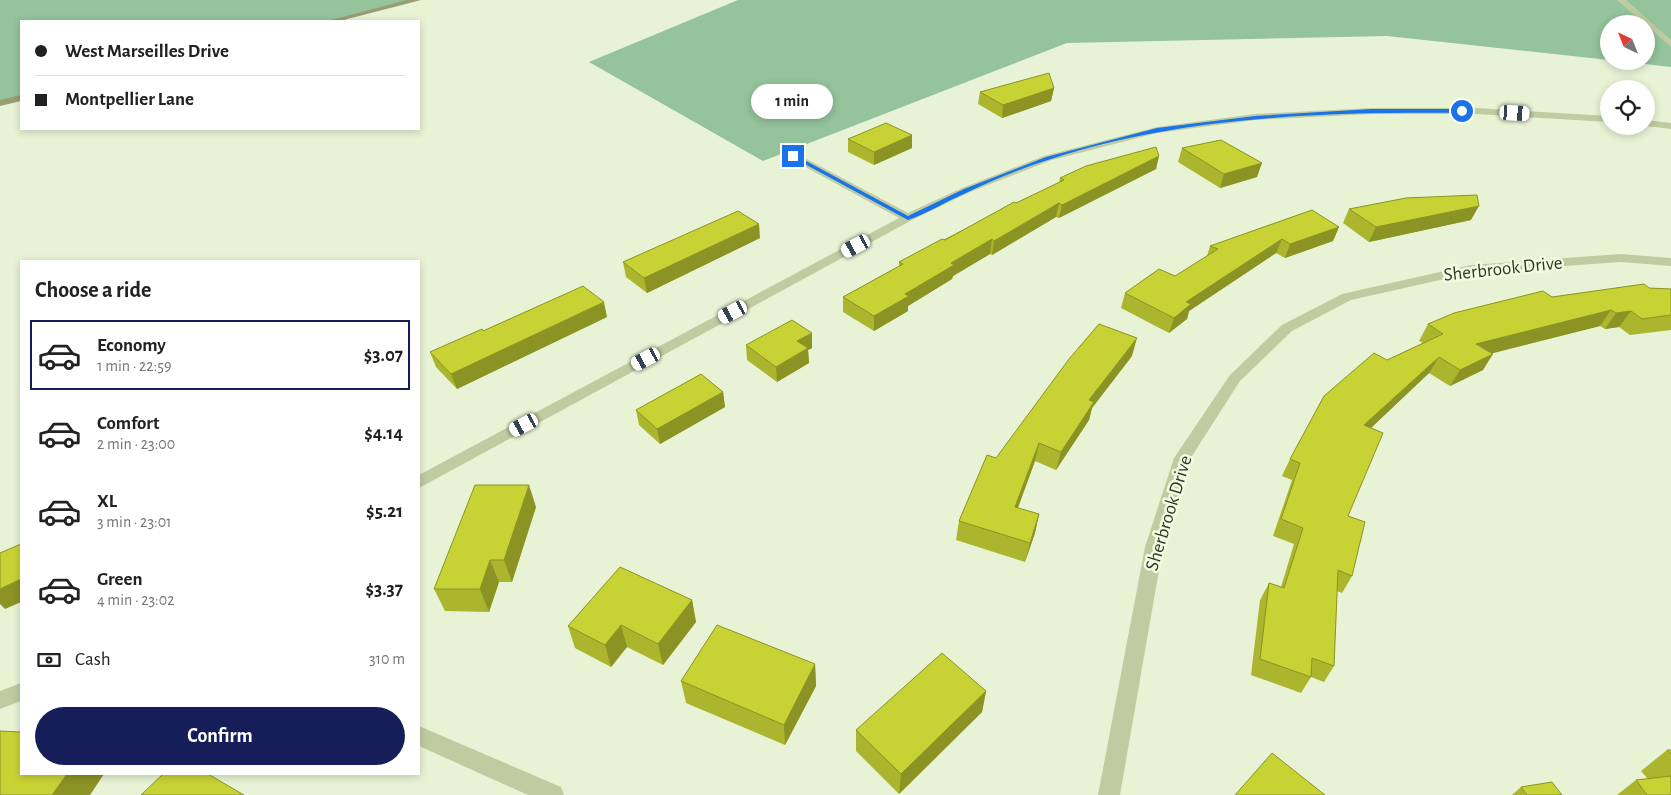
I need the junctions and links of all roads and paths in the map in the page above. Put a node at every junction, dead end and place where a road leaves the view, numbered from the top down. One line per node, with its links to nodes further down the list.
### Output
1 (417, 0): 3 (main road)
2 (1621, 0): 4 (street)
3 (335, 20)
4 (1671, 44)
5 (20, 98): 6 (main road)
6 (0, 103)
7 (1600, 118): 11 (street)
8 (1655, 124): 9 (street)
9 (1671, 126)
10 (793, 156): 11 (street)
11 (908, 218): 13 (street)
12 (1671, 262): 18 (street, Sherbrook Drive)
13 (420, 481)
14 (20, 692): 15 (street)
15 (0, 700)
16 (420, 736): 17 (street)
17 (553, 795)
18 (1109, 795)

